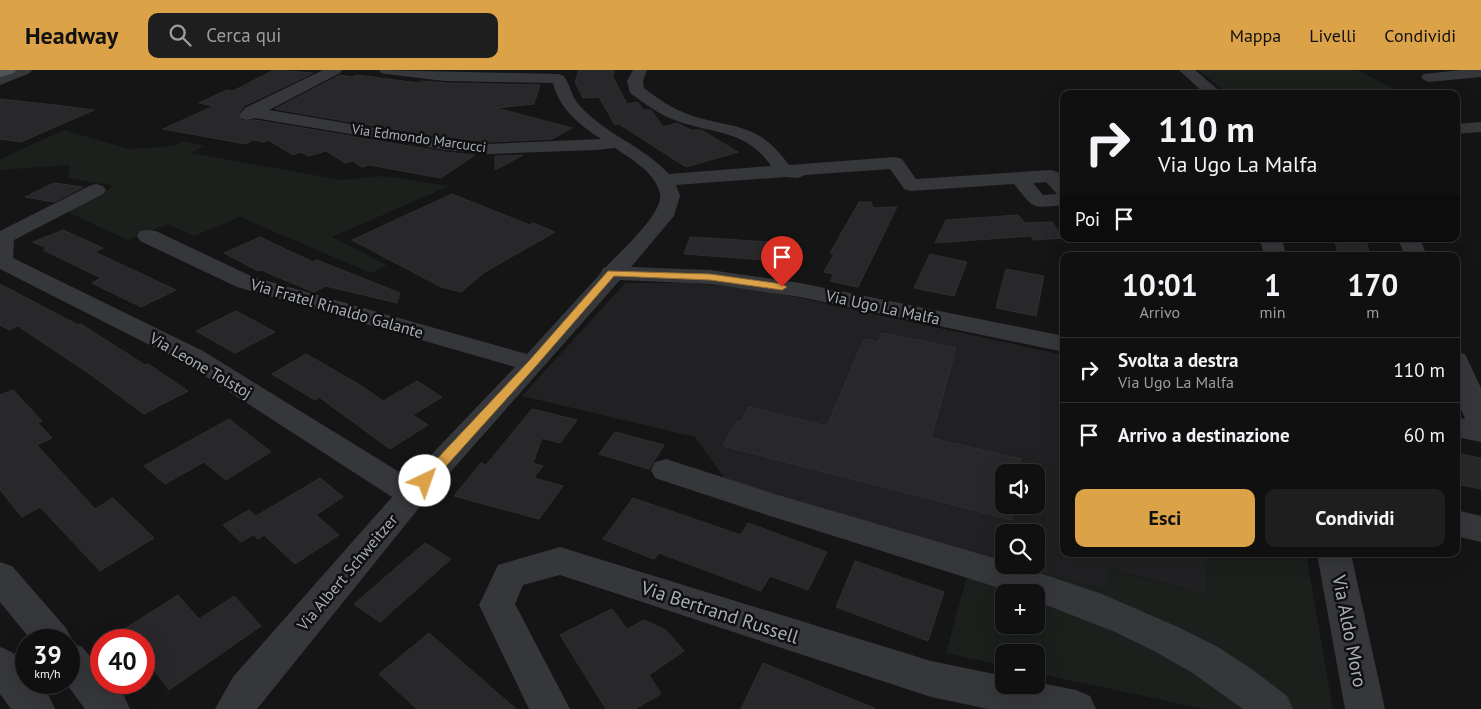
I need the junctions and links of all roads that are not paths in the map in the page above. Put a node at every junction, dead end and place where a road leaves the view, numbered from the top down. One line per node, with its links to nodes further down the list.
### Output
1 (9, 70): 7 (main road)
2 (25, 70): 10 (street)
3 (335, 70): 12 (street)
4 (386, 70): 16 (street)
5 (640, 70): 17 (street)
6 (1186, 70): 11 (street)
7 (0, 73)
8 (1481, 73): 9 (street)
9 (1430, 77)
10 (0, 80)
11 (1210, 90)
12 (251, 112): 13 (street); 16 (street, Via Edmondo Marcucci)
13 (234, 121)
14 (1481, 127): 15 (street)
15 (1460, 129)
16 (618, 142): 19 (street)
17 (784, 171): 18 (street); 19 (street)
18 (1020, 178): 20 (street); 22 (street)
19 (665, 180): 25 (street, Via Albert Schweitzer)
20 (1060, 186)
21 (96, 190): 24 (street)
22 (1060, 199)
23 (148, 236): 27 (street, Via Fratel Rinaldo Galante)
24 (1, 239): 33 (street, Via Leone Tolstoj)
25 (611, 274): 26 (street, Via Ugo La Malfa); 27 (street, Via Albert Schweitzer)
26 (1060, 343)
27 (533, 364): 33 (street, Via Albert Schweitzer)
28 (1460, 370): 29 (street)
29 (1481, 423)
30 (1460, 428): 31 (street)
31 (1481, 432)
32 (666, 470): 46 (street)
33 (412, 495): 41 (street, Via Albert Schweitzer)
34 (1460, 524): 35 (street)
35 (1481, 530)
36 (1335, 557): 47 (street, Via Aldo Moro)
37 (0, 576): 38 (street)
38 (44, 629)
39 (0, 664): 42 (street)
40 (80, 672): 43 (street)
41 (234, 703)
42 (34, 709)
43 (110, 709)
44 (550, 709): 45 (street, Via Bertrand Russell)
45 (1076, 709)
46 (1273, 709)
47 (1365, 709)

